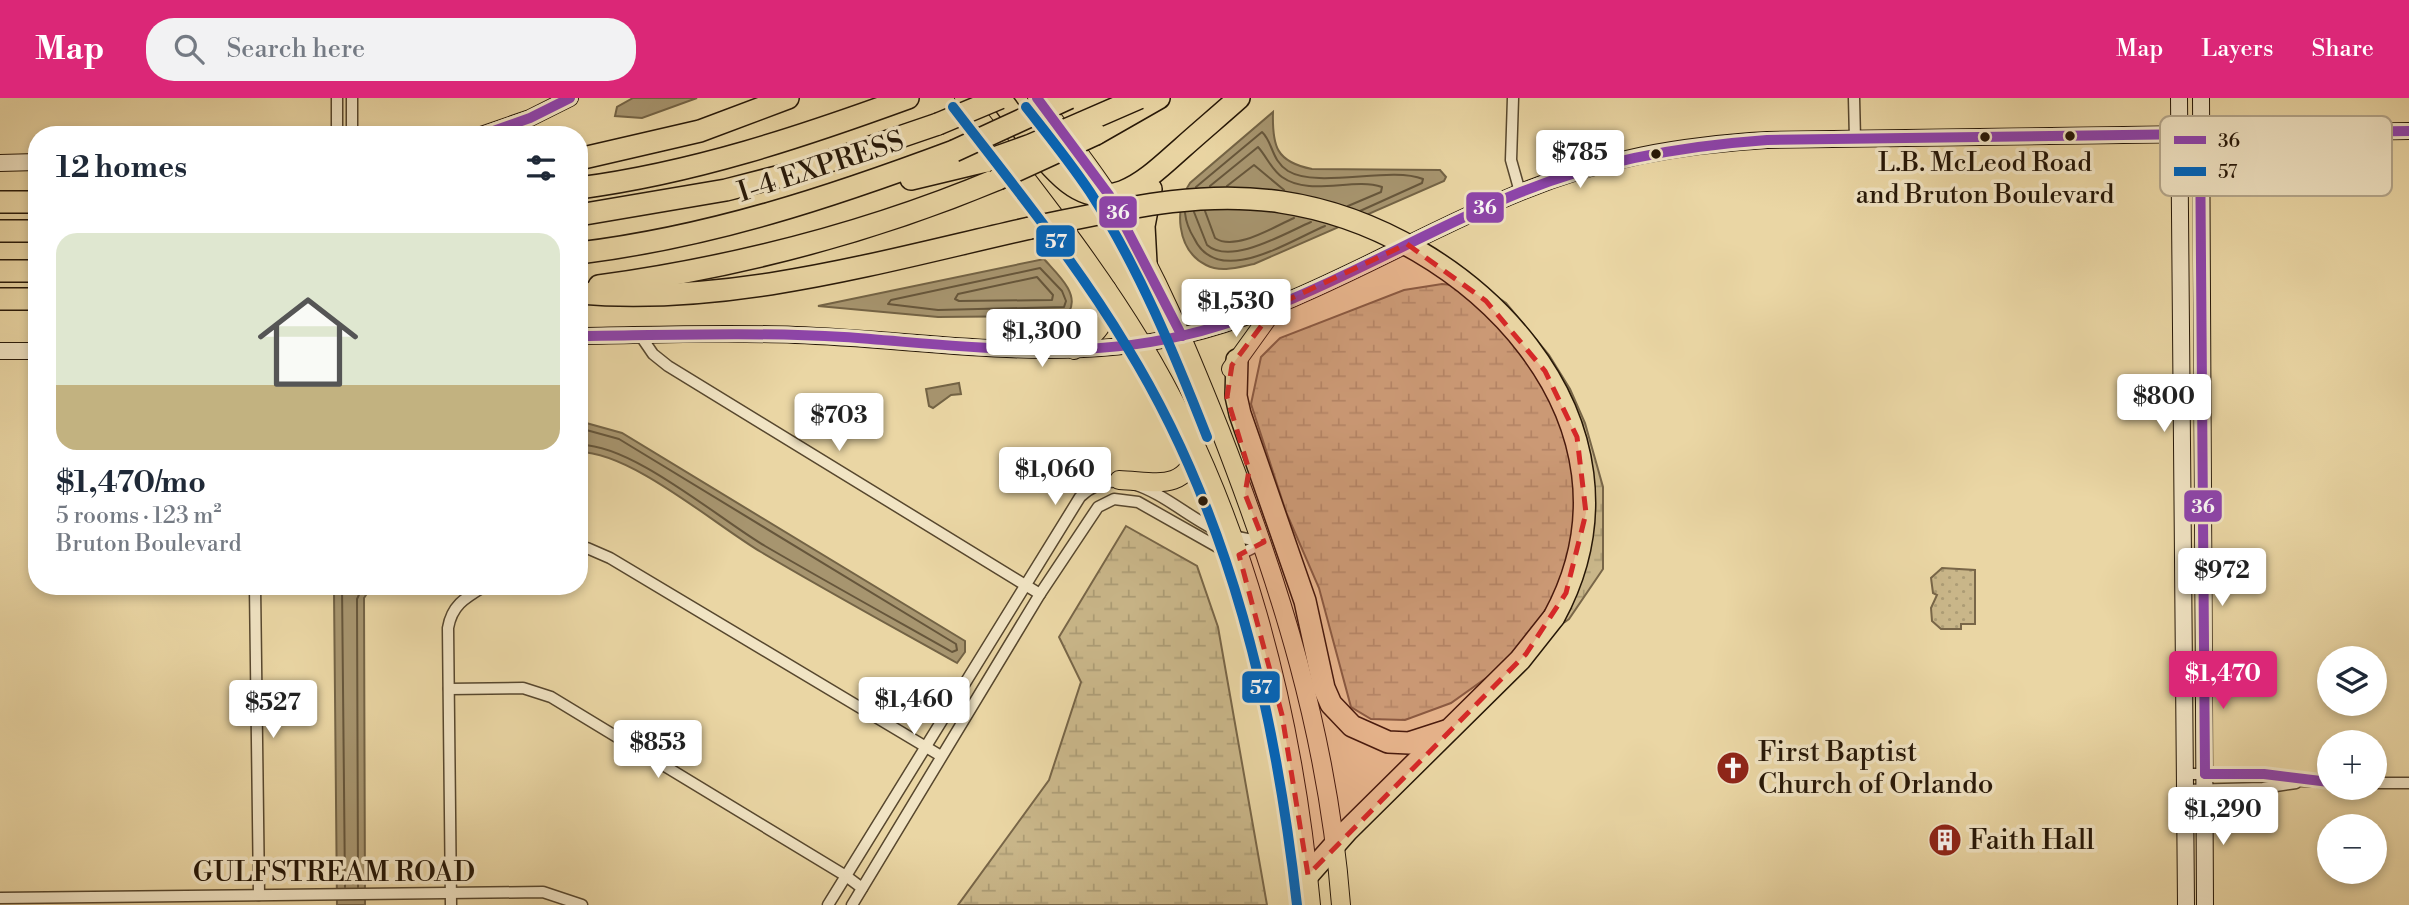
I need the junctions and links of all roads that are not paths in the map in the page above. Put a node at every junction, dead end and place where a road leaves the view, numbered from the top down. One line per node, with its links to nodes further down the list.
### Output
1 (337, 98): 19 (street)
2 (352, 98): 20 (street)
3 (570, 98): 21 (street)
4 (788, 98): 24 (highway)
5 (908, 98): 28 (highway)
6 (964, 98): 43 (main road)
7 (1000, 98): 30 (highway); 36 (highway, I-4 EXPRESS, bridge)
8 (1037, 98): 30 (main road)
9 (1069, 98): 35 (highway, I-4 EXPRESS, bridge)
10 (1139, 98): 35 (highway, bridge)
11 (1159, 98): 44 (highway, bridge)
12 (1238, 98): 25 (highway)
13 (1513, 98): 29 (street)
14 (1854, 98): 23 (street)
15 (2179, 98): 17 (street)
16 (2201, 98): 18 (street)
17 (2180, 116)
18 (2200, 116)
19 (337, 126)
20 (352, 126)
21 (507, 126)
22 (2160, 133): 23 (street)
23 (1855, 139): 29 (street)
24 (588, 157)
25 (1167, 161): 30 (highway); 40 (highway)
26 (28, 162): 27 (street)
27 (0, 163)
28 (588, 186)
29 (1521, 192): 48 (street)
30 (1109, 195): 40 (main road)
31 (2180, 196): 65 (street)
32 (2200, 196): 64 (street)
33 (0, 202): 34 (highway)
34 (28, 202)
35 (814, 203): 39 (highway, I-4 EXPRESS)
36 (588, 213)
37 (28, 231): 38 (highway)
38 (0, 232)
39 (588, 252)
40 (1146, 263): 51 (main road)
41 (0, 271): 42 (highway)
42 (28, 271)
43 (1107, 289): 52 (main road); 53 (main road)
44 (588, 290)
45 (588, 292): 71 (highway, bridge)
46 (0, 299): 47 (highway)
47 (28, 299)
48 (1277, 305): 51 (street); 56 (main road)
49 (640, 335): 50 (street); 53 (street); 66 (street)
50 (588, 336)
51 (1182, 336): 52 (street); 59 (main road)
52 (1142, 343): 53 (street); 57 (main road)
53 (1074, 349)
54 (0, 351): 55 (street)
55 (28, 351)
56 (1237, 360): 59 (main road); 71 (highway)
57 (1196, 450): 58 (main road); 60 (main road)
58 (1119, 480): 60 (street); 66 (street)
59 (1245, 494): 61 (main road)
60 (1231, 535): 61 (street); 63 (main road)
61 (1264, 542): 63 (street); 79 (main road)
62 (588, 548): 72 (street)
63 (1239, 555): 67 (street); 80 (main road)
64 (2203, 569): 65 (street); 75 (street)
65 (2183, 570): 74 (street)
66 (1025, 585): 67 (street); 72 (street)
67 (1040, 594): 73 (street)
68 (255, 595): 83 (street)
69 (470, 595): 70 (street)
70 (449, 689): 81 (street); 85 (street)
71 (1446, 731): 79 (highway)
72 (926, 747): 73 (street); 81 (street)
73 (941, 756): 82 (street)
74 (2186, 782): 75 (street); 91 (street)
75 (2205, 782): 76 (street); 92 (street)
76 (2317, 782)
77 (2387, 783): 78 (street)
78 (2409, 783)
79 (1335, 847): 80 (highway); 90 (main road)
80 (1308, 875): 89 (main road)
81 (846, 876): 82 (street); 87 (street)
82 (862, 888): 88 (street)
83 (259, 895): 84 (street, GULFSTREAM ROAD); 85 (street, GULFSTREAM ROAD)
84 (0, 898)
85 (452, 900): 86 (street, GULFSTREAM ROAD)
86 (582, 905)
87 (828, 905)
88 (852, 905)
89 (1311, 905)
90 (1340, 905)
91 (2186, 905)
92 (2206, 905)

